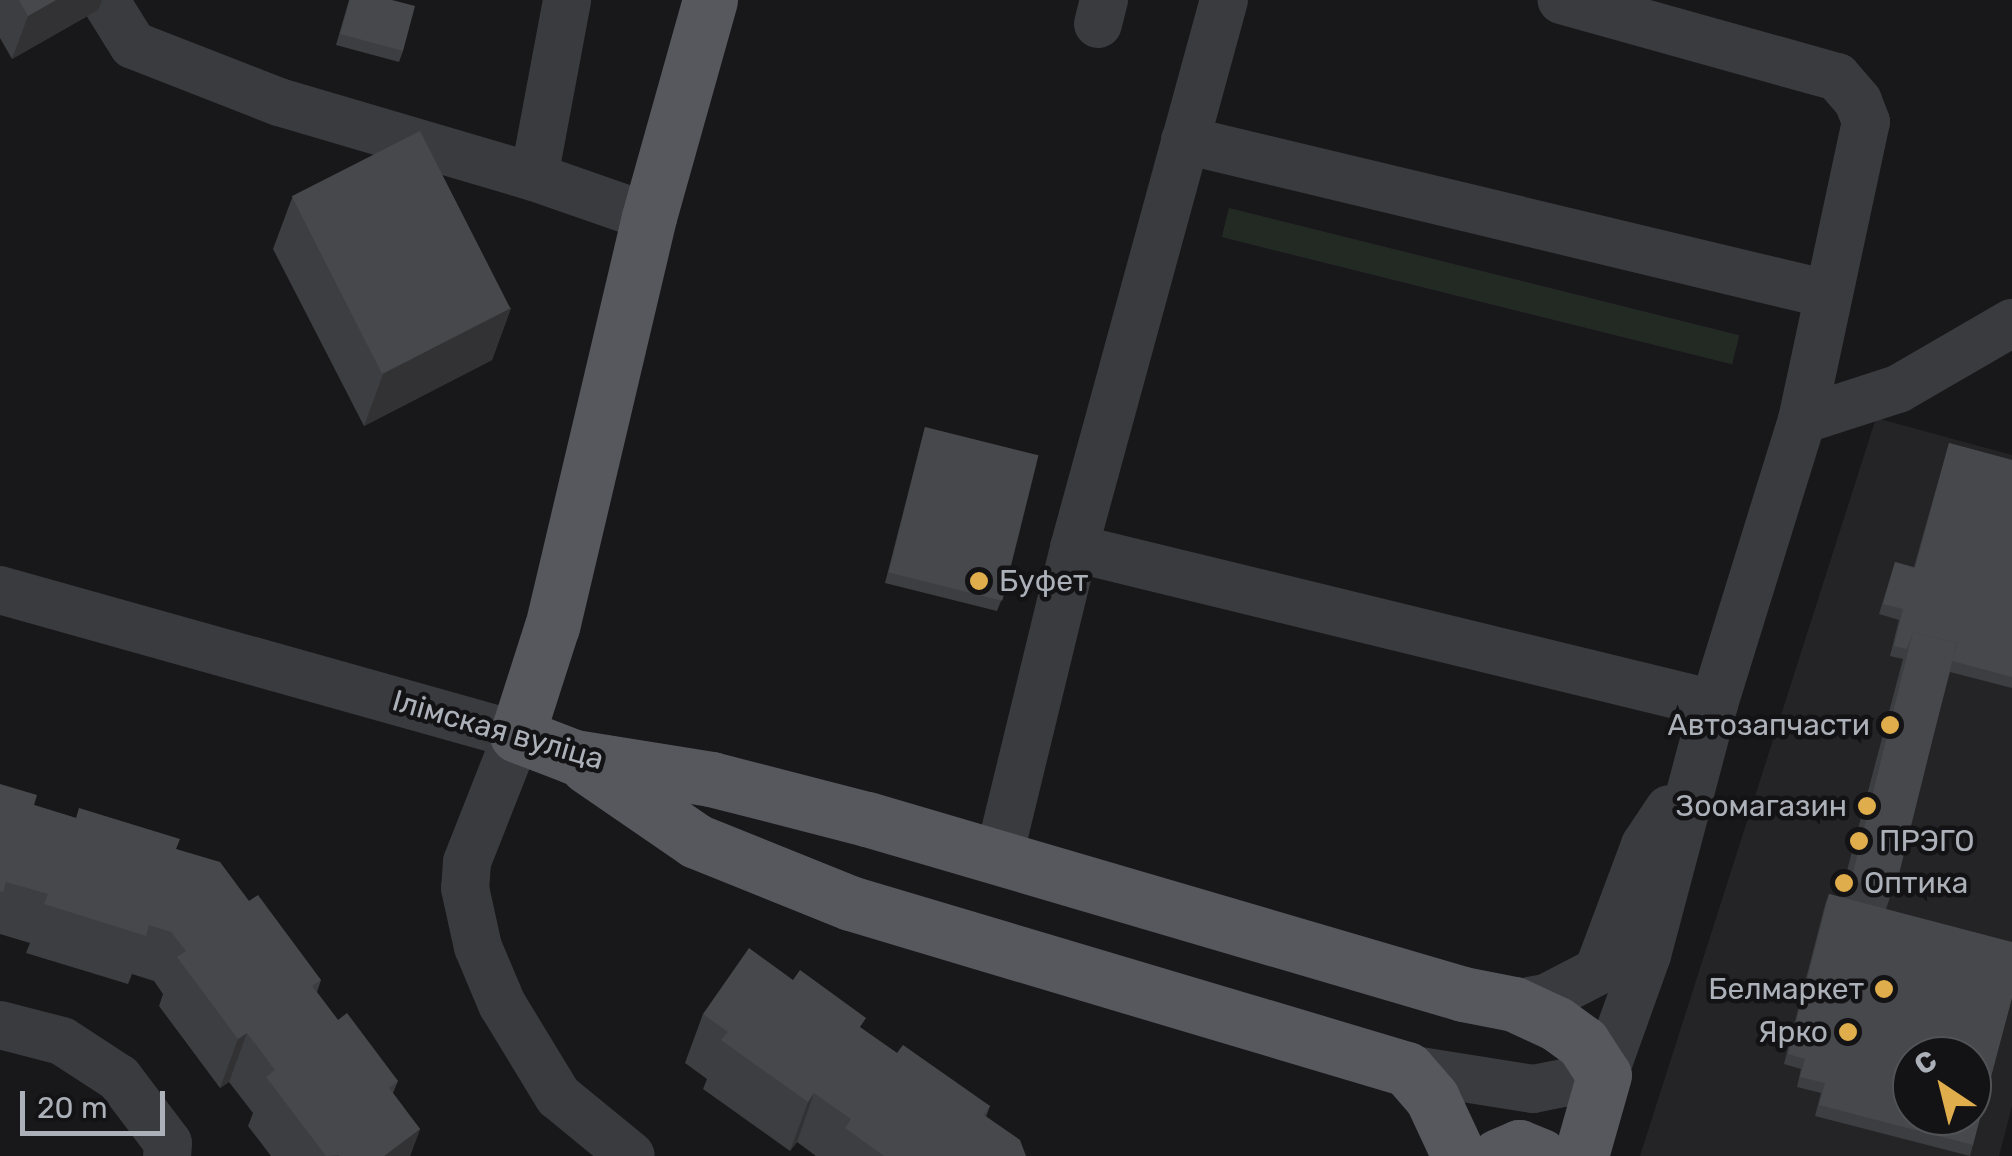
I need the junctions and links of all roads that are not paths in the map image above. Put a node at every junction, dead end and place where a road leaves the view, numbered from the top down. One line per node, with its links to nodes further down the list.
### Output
1 (105, 0): 7 (street)
2 (567, 0): 7 (street)
3 (710, 0): 8 (main road)
4 (1224, 0): 6 (street)
5 (1562, 0): 9 (street)
6 (1185, 140): 9 (street); 12 (street)
7 (534, 177): 8 (street)
8 (649, 217): 15 (main road)
9 (1827, 294): 11 (street)
10 (2012, 322): 11 (street)
11 (1802, 420): 14 (street)
12 (1074, 548): 14 (street); 18 (street)
13 (0, 590): 15 (street, Ілімская вуліца)
14 (1714, 704): 17 (street)
15 (517, 735): 16 (main road, Ілімская вуліца); 25 (street)
16 (574, 757): 18 (main road, Ілімская вуліца); 19 (main road)
17 (1698, 764): 20 (street); 23 (street)
18 (999, 856): 19 (main road); 20 (main road, Ілімская вуліца)
19 (977, 941): 22 (main road)
20 (1514, 1004): 23 (main road, Ілімская вуліца)
21 (0, 1025): 24 (street)
22 (1407, 1070): 23 (street); 26 (main road)
23 (1604, 1075): 29 (main road)
24 (167, 1156)
25 (632, 1156)
26 (1459, 1156)
27 (1498, 1156): 28 (main road)
28 (1541, 1156)
29 (1581, 1156)

